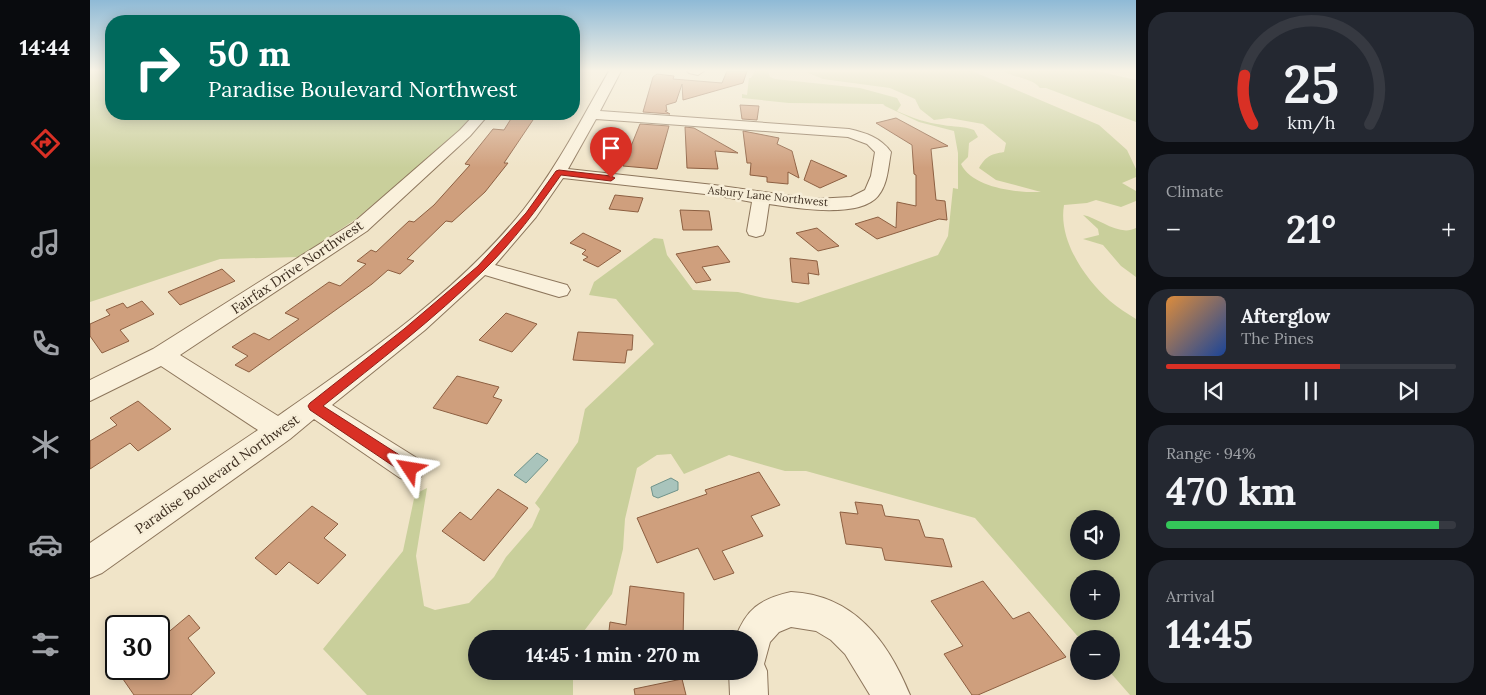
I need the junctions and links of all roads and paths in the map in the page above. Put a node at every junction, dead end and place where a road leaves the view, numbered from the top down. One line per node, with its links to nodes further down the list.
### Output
1 (596, 103): 2 (street, Paradise Boulevard Northwest)
2 (590, 114): 4 (street, Paradise Boulevard Northwest); 5 (street, Asbury Lane Northwest)
3 (476, 120): 9 (street, Fairfax Drive Northwest)
4 (559, 173): 5 (street, Asbury Lane Northwest); 7 (street, Paradise Boulevard Northwest)
5 (762, 197): 6 (street)
6 (756, 231)
7 (482, 268): 8 (street); 11 (street, Paradise Boulevard Northwest)
8 (559, 290)
9 (162, 355): 10 (street, Fairfax Drive Northwest); 12 (street)
10 (90, 391)
11 (314, 406): 12 (street, Paradise Boulevard Northwest); 13 (street)
12 (280, 431): 14 (street, Paradise Boulevard Northwest)
13 (410, 469)
14 (90, 562)
15 (757, 630): 18 (street)
16 (748, 680): 17 (street)
17 (749, 695)
18 (891, 695)

